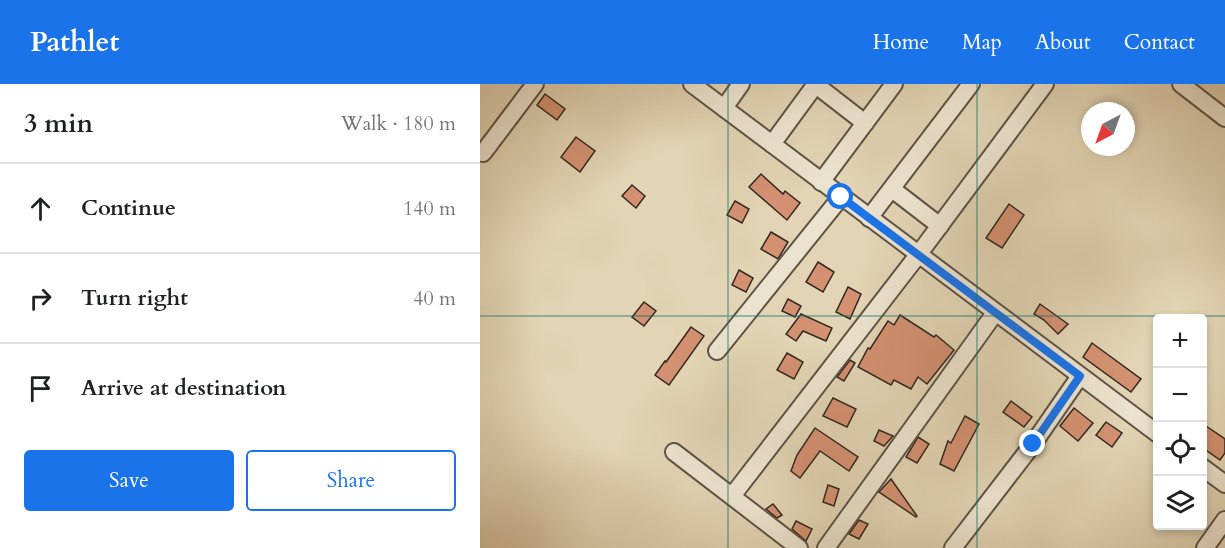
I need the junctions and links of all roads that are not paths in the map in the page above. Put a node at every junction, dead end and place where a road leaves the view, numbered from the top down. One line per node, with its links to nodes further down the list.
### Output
1 (535, 84): 13 (street)
2 (692, 84): 9 (street)
3 (741, 84): 9 (street)
4 (816, 84): 11 (street); 12 (street)
5 (894, 84): 11 (street)
6 (971, 84): 15 (street)
7 (1046, 84): 18 (street)
8 (1181, 84): 10 (street)
9 (724, 108): 12 (street)
10 (1225, 118)
11 (865, 123): 14 (street)
12 (772, 144): 14 (street)
13 (483, 153)
14 (821, 182): 16 (street)
15 (892, 189): 17 (street); 18 (street)
16 (841, 197): 17 (street); 21 (street)
17 (869, 218): 19 (street)
18 (940, 226): 19 (street)
19 (918, 255): 20 (street); 27 (street)
20 (995, 313): 22 (street); 30 (street)
21 (717, 351)
22 (1080, 376): 23 (street); 31 (street)
23 (1153, 430)
24 (674, 452): 27 (street)
25 (1207, 470): 26 (street)
26 (1225, 484)
27 (732, 496): 29 (street)
28 (1225, 520): 32 (street)
29 (799, 548)
30 (825, 548)
31 (953, 548)
32 (1205, 548)

